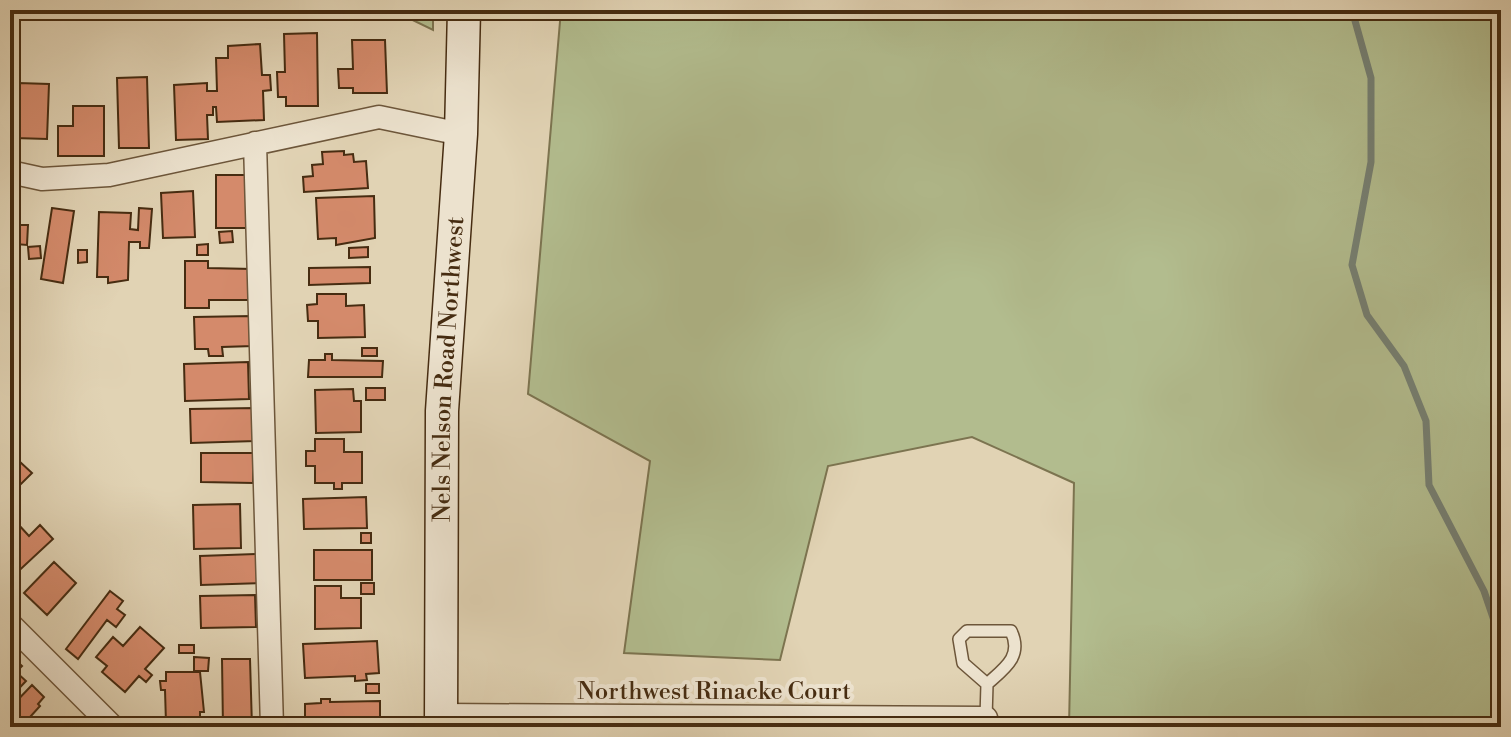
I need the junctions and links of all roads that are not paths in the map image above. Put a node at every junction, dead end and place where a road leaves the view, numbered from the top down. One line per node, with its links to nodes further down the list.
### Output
1 (464, 10): 2 (street, Nels Nelson Road Northwest)
2 (461, 134): 3 (street); 8 (street, Nels Nelson Road Northwest)
3 (255, 143): 4 (street); 10 (street)
4 (10, 172)
5 (10, 624): 9 (street)
6 (987, 684): 6 (lane); 7 (lane)
7 (986, 718): 8 (street, Northwest Rinacke Court)
8 (441, 721)
9 (113, 727)
10 (272, 727)

